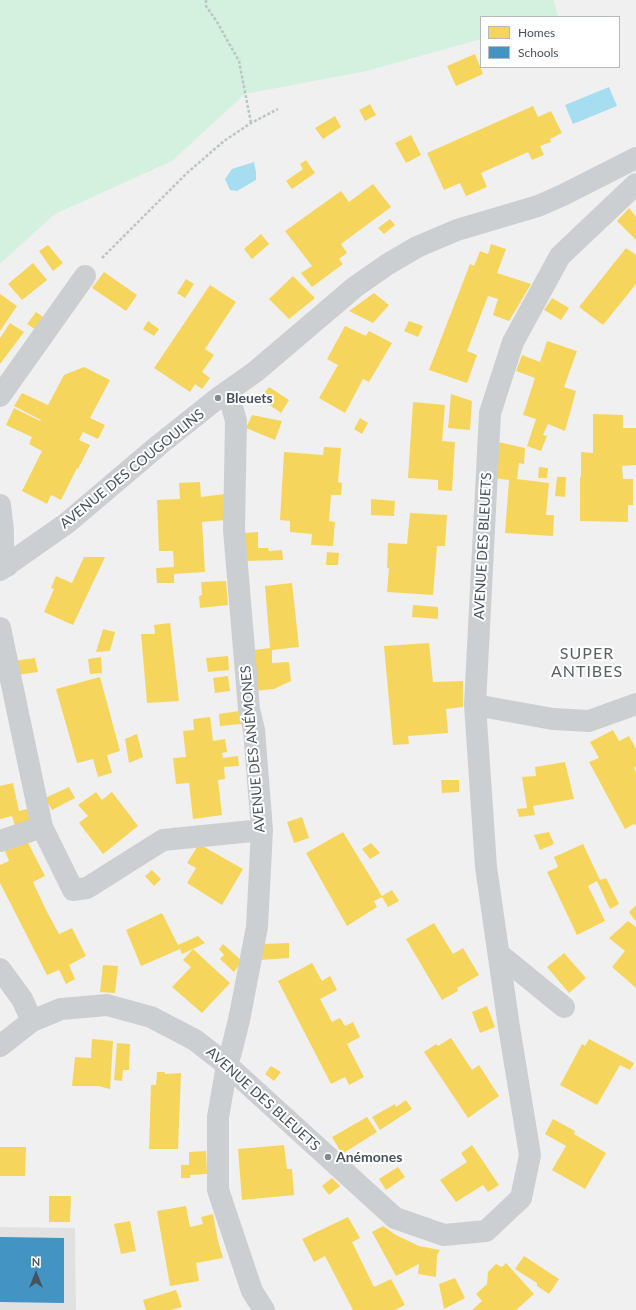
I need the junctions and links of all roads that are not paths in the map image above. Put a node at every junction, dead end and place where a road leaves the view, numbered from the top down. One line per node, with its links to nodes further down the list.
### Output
1 (630, 161): 2 (street, AVENUE DES BLEUETS); 4 (street, AVENUE DES COUGOULINS)
2 (636, 184): 10 (street, AVENUE DES BLEUETS)
3 (85, 276): 5 (street)
4 (224, 394): 7 (street, AVENUE DES COUGOULINS); 12 (street, AVENUE DES ANÉMONES)
5 (0, 396)
6 (0, 505): 7 (street)
7 (4, 568)
8 (0, 628): 11 (street)
9 (636, 704): 10 (street)
10 (476, 705): 14 (street, AVENUE DES BLEUETS)
11 (42, 827): 12 (street); 13 (street)
12 (262, 830): 19 (street, AVENUE DES ANÉMONES)
13 (0, 841)
14 (499, 954): 16 (street); 19 (street, AVENUE DES BLEUETS)
15 (0, 968): 17 (street)
16 (564, 1007)
17 (32, 1021): 18 (street, AVENUE DES BLEUETS); 19 (street, AVENUE DES BLEUETS)
18 (0, 1046)
19 (227, 1065): 20 (street, AVENUE DES ANÉMONES)
20 (264, 1310)

